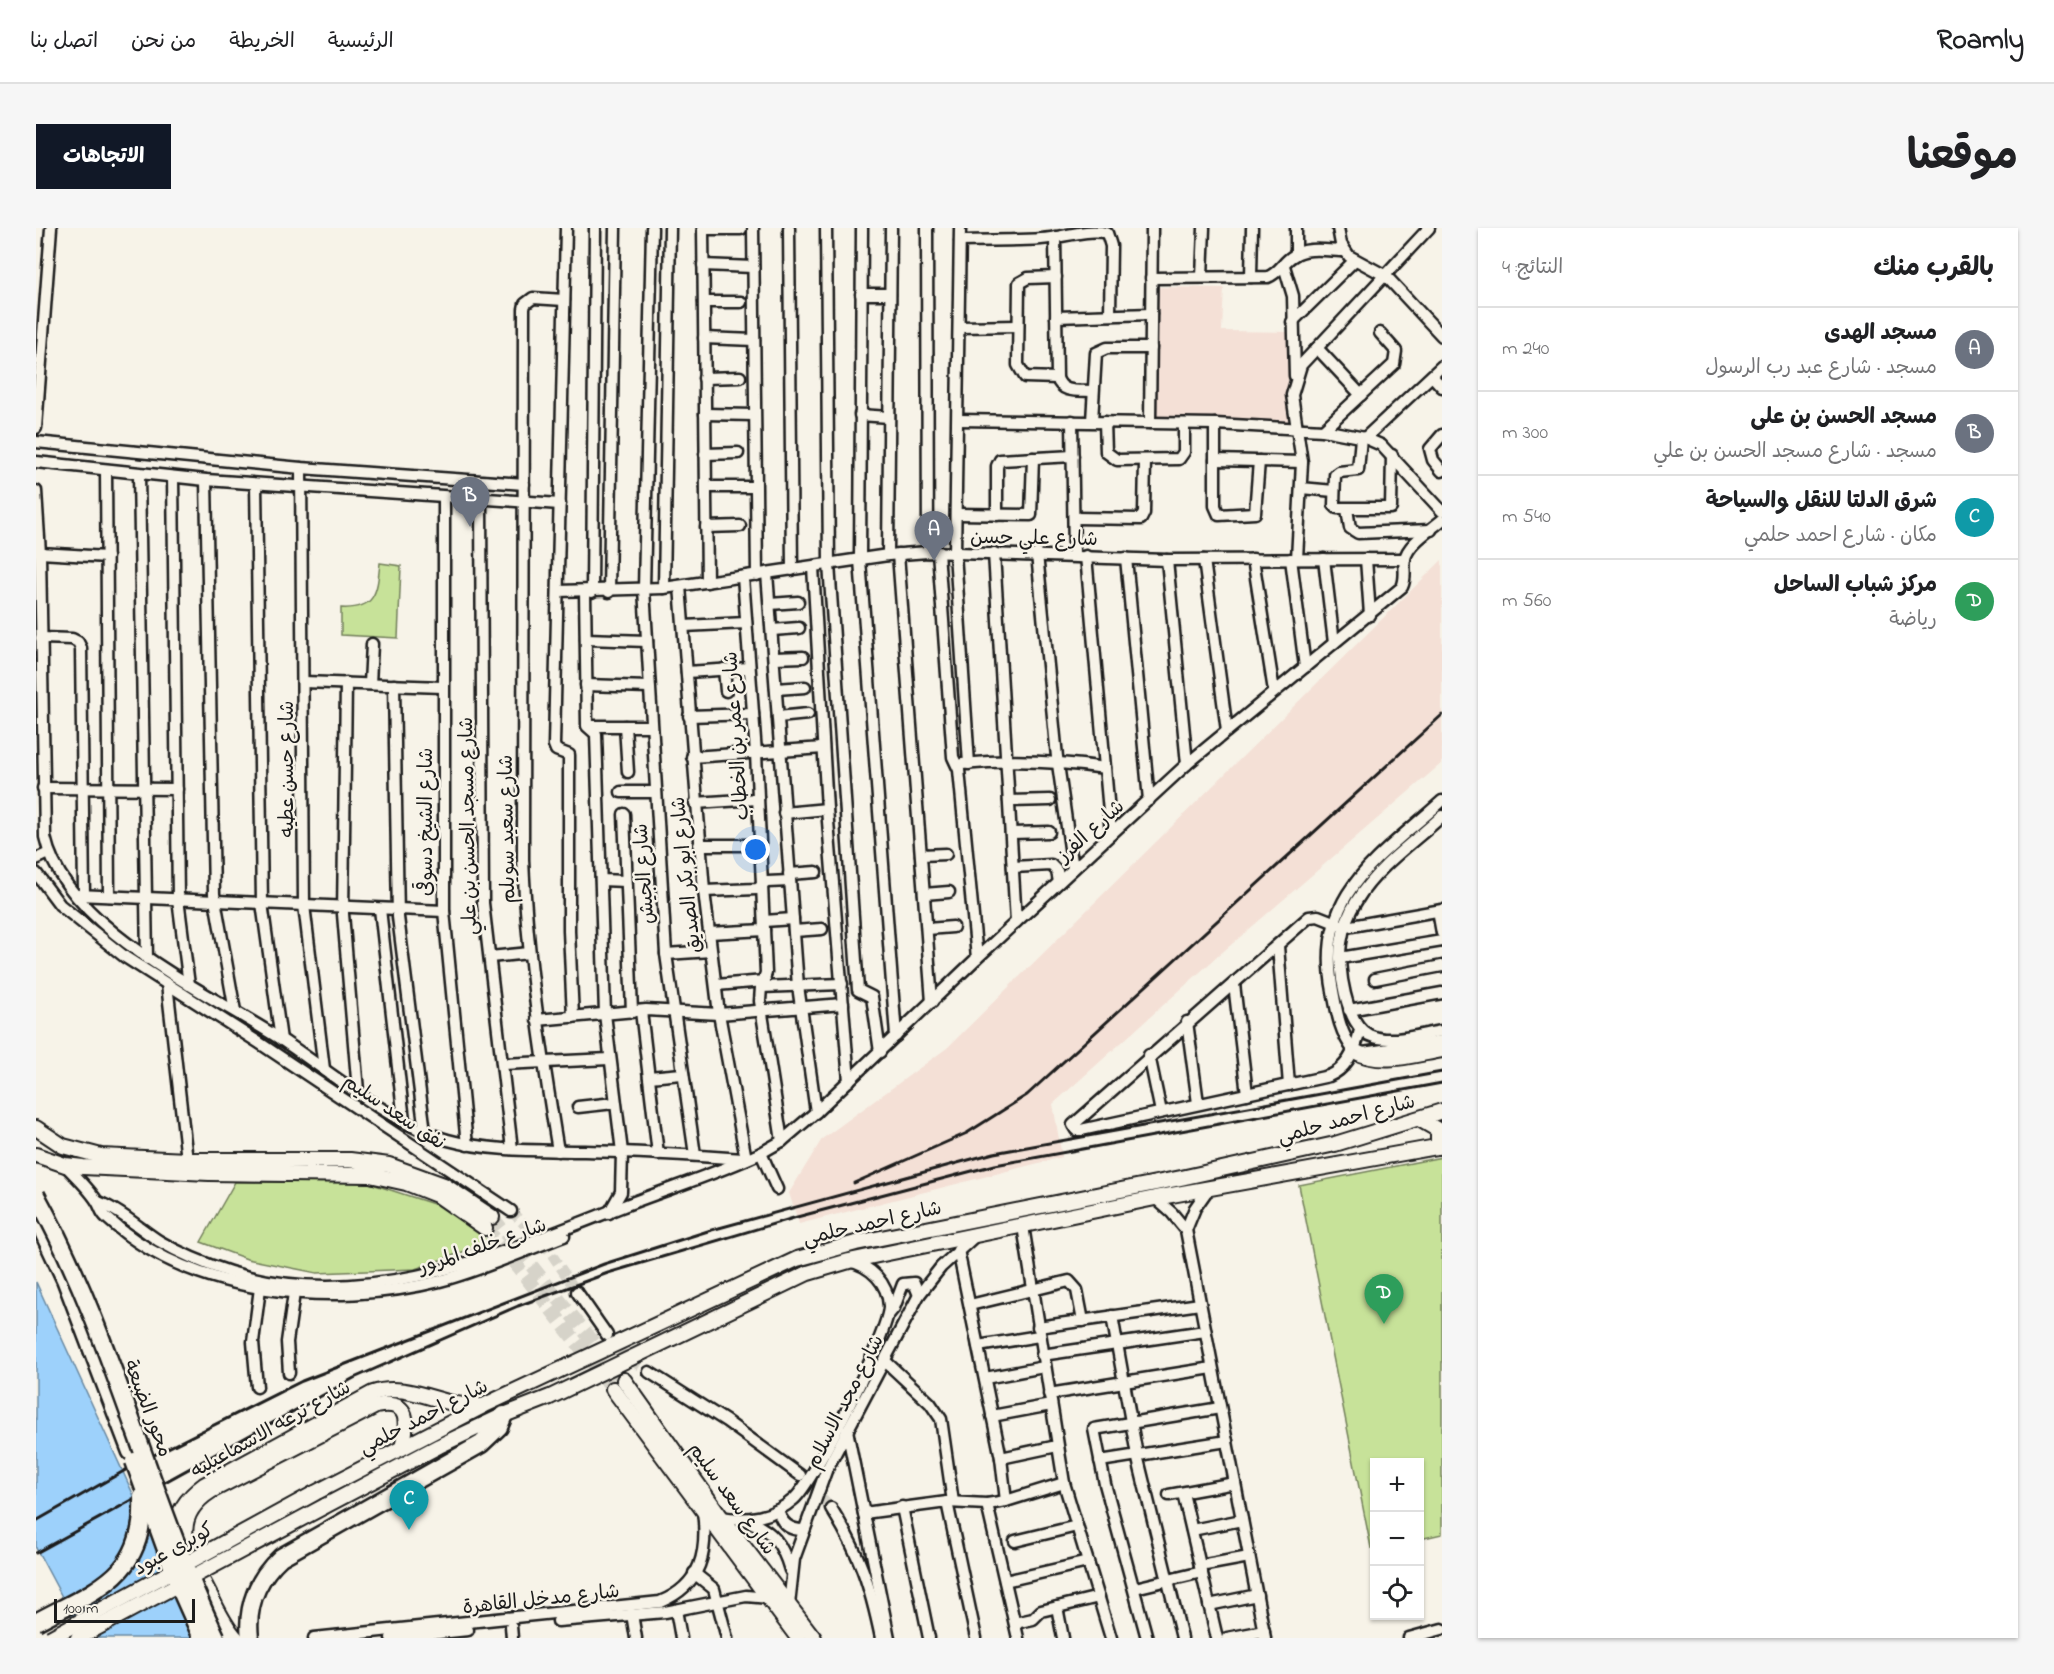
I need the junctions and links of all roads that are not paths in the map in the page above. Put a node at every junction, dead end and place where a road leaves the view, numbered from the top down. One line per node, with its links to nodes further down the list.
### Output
1 (51, 228): 75 (street)
2 (566, 228): 39 (street)
3 (595, 228): 145 (street)
4 (615, 228): 144 (street)
5 (652, 228): 142 (street, شارع الجيش)
6 (670, 228): 141 (street)
7 (741, 228): 21 (street)
8 (753, 228): 31 (street)
9 (789, 228): 136 (street)
10 (826, 228): 134 (street)
11 (862, 228): 37 (street)
12 (891, 228): 38 (street)
13 (927, 228): 117 (street)
14 (960, 228): 25 (street)
15 (1152, 228): 35 (street)
16 (1204, 228): 36 (street)
17 (1252, 228): 34 (street)
18 (1296, 228): 27 (street)
19 (1338, 228): 26 (street)
20 (1430, 228): 32 (street)
21 (703, 229): 29 (street)
22 (1081, 230): 24 (street); 43 (street)
23 (1020, 234): 24 (street); 25 (street)
24 (1055, 237): 33 (street)
25 (960, 241): 47 (street)
26 (1345, 251): 27 (street); 28 (street)
27 (1296, 254): 30 (street)
28 (1355, 260): 32 (street); 45 (street)
29 (703, 265): 31 (street); 40 (street)
30 (1284, 266): 34 (street); 45 (street)
31 (753, 267): 51 (street)
32 (1386, 276): 49 (street); 53 (street)
33 (1056, 277): 44 (street); 46 (street)
34 (1251, 277): 36 (street)
35 (1152, 278): 36 (street); 42 (street)
36 (1202, 278)
37 (861, 294): 38 (street); 65 (street)
38 (890, 294): 66 (street)
39 (564, 300): 97 (street, شارع سعيد سويلم); 107 (street)
40 (704, 302): 41 (street); 50 (street)
41 (741, 302)
42 (1151, 314): 43 (street); 52 (street)
43 (1110, 315): 44 (street)
44 (1056, 316): 58 (street)
45 (1292, 322): 59 (street)
46 (1018, 326): 47 (street); 58 (street)
47 (959, 327): 67 (street)
48 (1380, 333): 62 (street)
49 (1442, 336)
50 (704, 338): 51 (street); 57 (street)
51 (754, 340): 64 (street)
52 (1151, 348): 61 (street); 71 (street)
53 (1317, 348): 59 (street); 62 (street)
54 (1442, 366): 55 (street)
55 (1432, 376): 60 (street); 78 (street)
56 (740, 377): 57 (street)
57 (704, 378): 63 (street)
58 (1057, 378): 61 (street)
59 (1295, 380): 74 (street)
60 (1442, 387)
61 (1093, 391): 69 (street)
62 (1361, 395): 76 (street)
63 (705, 414): 64 (street); 81 (street)
64 (754, 415): 99 (street)
65 (860, 415): 66 (street); 131 (street)
66 (889, 417): 122 (street)
67 (958, 420): 68 (street); 110 (street)
68 (1072, 421): 69 (street); 83 (street)
69 (1092, 421): 70 (street)
70 (1105, 422): 71 (street); 86 (street)
71 (1150, 423): 72 (street)
72 (1184, 424): 73 (street); 86 (street)
73 (1215, 424): 74 (street); 85 (street)
74 (1296, 427): 76 (street); 89 (street)
75 (36, 428)
76 (1323, 430): 78 (street)
77 (1442, 435): 92 (street)
78 (1363, 438): 82 (street); 103 (street)
79 (36, 442): 90 (street)
80 (738, 453): 81 (street)
81 (705, 454): 98 (street)
82 (1392, 454): 108 (street); 109 (street)
83 (1073, 456): 84 (street); 112 (street)
84 (1033, 458): 111 (street); 111 (street)
85 (1215, 460): 87 (street); 87 (street)
86 (1145, 461): 112 (street)
87 (1259, 461): 89 (street)
88 (36, 462): 91 (street)
89 (1302, 462): 101 (street)
90 (302, 468): 97 (street); 100 (street, شارع حسن عطيه)
91 (106, 470): 93 (street); 124 (street)
92 (1442, 471)
93 (139, 474): 94 (street); 197 (street)
94 (173, 477): 95 (street); 198 (street)
95 (206, 480): 96 (street); 236 (street)
96 (256, 484): 100 (street); 237 (street)
97 (524, 484): 106 (street, شارع سعيد سويلم)
98 (705, 487): 99 (street); 115 (street)
99 (754, 487): 137 (street)
100 (301, 488): 104 (street); 164 (street, شارع حسن عطيه)
101 (1301, 488): 103 (street); 127 (street)
102 (36, 491): 118 (street)
103 (1334, 491): 108 (street)
104 (444, 498): 105 (street); 169 (street, شارع الشيخ دسوقى)
105 (481, 500): 106 (street); 260 (street, شارع مسجد الحسن بن علي)
106 (524, 504): 107 (street); 258 (street, شارع سعيد سويلم)
107 (560, 504): 143 (street)
108 (1347, 509): 116 (street)
109 (1442, 511)
110 (957, 514): 111 (street); 119 (street)
111 (997, 515)
112 (1074, 519): 123 (street)
113 (1442, 520): 116 (street)
114 (740, 526): 115 (street)
115 (706, 527): 139 (street)
116 (1431, 530): 130 (street)
117 (933, 552): 119 (street, شارع علي حسن); 122 (street, شارع علي حسن); 191 (street)
118 (40, 553): 124 (street); 153 (street)
119 (955, 553): 120 (street, شارع علي حسن); 189 (street)
120 (994, 554): 121 (street, شارع علي حسن); 187 (street)
121 (1037, 554): 123 (street, شارع علي حسن); 188 (street)
122 (893, 555): 131 (street, شارع علي حسن); 218 (street)
123 (1080, 556): 125 (street, شارع علي حسن); 192 (street)
124 (107, 557): 196 (street)
125 (1126, 558): 132 (street, شارع علي حسن); 203 (street)
126 (1253, 559): 127 (street, شارع علي حسن); 133 (street, شارع علي حسن); 174 (street)
127 (1294, 559): 128 (street, شارع علي حسن); 160 (street)
128 (1324, 559): 129 (street, شارع علي حسن); 156 (street)
129 (1366, 559): 130 (street, شارع علي حسن); 148 (street)
130 (1405, 559): 148 (street, شارع الفرز)
131 (860, 560): 134 (street, شارع علي حسن); 290 (street)
132 (1167, 560): 133 (street, شارع علي حسن); 190 (street)
133 (1204, 560): 182 (street)
134 (829, 564): 135 (street, شارع علي حسن); 296 (street)
135 (813, 567): 136 (street, شارع علي حسن); 183 (street)
136 (792, 570): 137 (street, شارع علي حسن)
137 (762, 574): 138 (street, شارع علي حسن); 147 (street)
138 (743, 577): 139 (street, شارع علي حسن); 149 (street, شارع عمر بن الخطاب)
139 (707, 582): 140 (street, شارع علي حسن)
140 (680, 586): 141 (street, شارع علي حسن); 150 (street, شارع ابو بكر الصديق)
141 (664, 588): 142 (street, شارع علي حسن)
142 (644, 590): 144 (street, شارع علي حسن); 155 (street, شارع الجيش)
143 (558, 591): 145 (street, شارع علي حسن); 284 (street)
144 (609, 591): 145 (street, شارع علي حسن)
145 (589, 592): 154 (street)
146 (798, 602): 147 (street)
147 (770, 604): 152 (street)
148 (1370, 615): 156 (street, شارع الفرز)
149 (746, 623): 150 (street); 161 (street, شارع عمر بن الخطاب)
150 (684, 626): 163 (street, شارع ابو بكر الصديق)
151 (799, 628): 152 (street)
152 (772, 630): 159 (street)
153 (41, 638): 194 (street); 195 (street)
154 (586, 639): 155 (street); 168 (street)
155 (647, 641): 170 (street, شارع الجيش)
156 (1334, 643): 160 (street, شارع الفرز)
157 (372, 644): 166 (street)
158 (803, 657): 159 (street)
159 (774, 658): 172 (street)
160 (1305, 667): 174 (street, شارع الفرز)
161 (749, 668): 162 (street); 175 (street, شارع عمر بن الخطاب)
162 (724, 669): 163 (street); 173 (street)
163 (687, 672): 177 (street, شارع ابو بكر الصديق)
164 (304, 682): 165 (street); 238 (street, شارع حسن عطيه)
165 (346, 683): 166 (street); 239 (street)
166 (370, 684): 167 (street)
167 (394, 685): 169 (street); 241 (street)
168 (586, 685): 170 (street); 181 (street)
169 (442, 687): 243 (street, شارع الشيخ دسوقى)
170 (650, 687): 180 (street, شارع الجيش)
171 (805, 687): 172 (street)
172 (776, 689): 178 (street)
173 (726, 691)
174 (1274, 691): 182 (street, شارع الفرز)
175 (753, 714): 177 (street); 185 (street, شارع عمر بن الخطاب)
176 (807, 714): 178 (street)
177 (689, 716): 186 (street, شارع ابو بكر الصديق)
178 (778, 717): 184 (street)
179 (625, 726): 180 (street); 181 (street); 193 (street)
180 (651, 726): 200 (street, شارع الجيش)
181 (589, 727): 225 (street)
182 (1227, 731): 190 (street, شارع الفرز)
183 (823, 748): 184 (street); 207 (street)
184 (780, 752): 185 (street); 208 (street)
185 (756, 753): 186 (street); 201 (street, شارع عمر بن الخطاب)
186 (692, 757): 206 (street, شارع ابو بكر الصديق)
187 (1006, 760): 188 (street); 189 (street); 204 (street)
188 (1058, 761): 192 (street); 221 (street)
189 (969, 764): 191 (street)
190 (1187, 764): 203 (street, شارع الفرز)
191 (957, 765): 261 (street)
192 (1105, 768): 213 (street)
193 (628, 772)
194 (43, 788): 195 (street); 216 (street)
195 (82, 788): 196 (street); 232 (street)
196 (109, 788): 197 (street); 233 (street)
197 (143, 789): 198 (street); 234 (street)
198 (177, 789): 235 (street)
199 (621, 792): 200 (street)
200 (655, 792): 259 (street, شارع الجيش)
201 (758, 799): 206 (street); 214 (street, شارع عمر بن الخطاب)
202 (1050, 800): 204 (street)
203 (1149, 800): 213 (street, شارع الفرز)
204 (1009, 801): 212 (street)
205 (1442, 801): 210 (street)
206 (695, 803): 215 (street, شارع ابو بكر الصديق)
207 (827, 809): 208 (street); 268 (street)
208 (784, 813): 224 (street)
209 (624, 814): 226 (street)
210 (1437, 815): 246 (street); 249 (street)
211 (1050, 832): 212 (street)
212 (1011, 833): 220 (street)
213 (1111, 834): 221 (street, شارع الفرز)
214 (760, 845): 215 (street); 228 (street, شارع عمر بن الخطاب)
215 (699, 846): 229 (street, شارع ابو بكر الصديق)
216 (49, 853): 219 (street); 232 (street)
217 (946, 854): 218 (street)
218 (921, 855): 231 (street)
219 (36, 859)
220 (1013, 867): 227 (street); 245 (street)
221 (1073, 869): 227 (street, شارع الفرز)
222 (816, 872): 224 (street)
223 (36, 873): 266 (street, نفق سعد سليم)
224 (790, 878): 228 (street); 244 (street)
225 (601, 880): 226 (street); 282 (street)
226 (626, 881): 279 (street)
227 (1059, 882): 245 (street, شارع الفرز)
228 (762, 886): 229 (street); 247 (street, شارع عمر بن الخطاب)
229 (704, 891): 253 (street, شارع ابو بكر الصديق)
230 (949, 892): 231 (street)
231 (924, 894): 251 (street)
232 (80, 895): 233 (street); 263 (street)
233 (109, 896): 234 (street)
234 (144, 898): 235 (street); 263 (street)
235 (178, 899): 236 (street); 270 (street)
236 (215, 901): 237 (street); 278 (street)
237 (262, 903): 238 (street); 291 (street)
238 (304, 905): 239 (street); 301 (street, شارع حسن عطيه)
239 (343, 907): 240 (street); 306 (street)
240 (381, 909): 241 (street); 315 (street)
241 (397, 909): 243 (street); 317 (street)
242 (1440, 911): 249 (street); 254 (street)
243 (444, 912): 319 (street, شارع الشيخ دسوقى)
244 (793, 919): 247 (street); 252 (street)
245 (1016, 922): 261 (street, شارع الفرز)
246 (1333, 923): 249 (street); 256 (street); 295 (street)
247 (764, 925): 253 (street); 267 (street, شارع عمر بن الخطاب)
248 (952, 927): 251 (street)
249 (1346, 927): 262 (street)
250 (822, 929): 252 (street)
251 (927, 930): 274 (street)
252 (794, 931): 272 (street)
253 (709, 933): 257 (street, شارع ابو بكر الصديق)
254 (1442, 933)
255 (1442, 940): 262 (street)
256 (1278, 946): 269 (street); 305 (street)
257 (711, 951): 259 (street); 271 (street, شارع ابو بكر الصديق)
258 (529, 953): 260 (street); 285 (street, شارع سعيد سويلم)
259 (666, 954): 280 (street, شارع الجيش)
260 (490, 957): 300 (street, شارع مسجد الحسن بن علي)
261 (977, 958): 274 (street, شارع الفرز)
262 (1340, 958): 277 (street)
263 (147, 959): 270 (street)
264 (1442, 966): 265 (street)
265 (1375, 979)
266 (167, 984): 293 (street, نفق سعد سليم); 329 (street)
267 (763, 984): 271 (street); 272 (street); 281 (street, شارع عمر بن الخطاب)
268 (842, 984): 272 (street); 275 (street)
269 (1234, 984): 286 (street); 307 (street)
270 (189, 985): 278 (street)
271 (716, 985): 283 (street, شارع ابو بكر الصديق)
272 (798, 986): 276 (street)
273 (1442, 993): 277 (street)
274 (932, 1002): 290 (street, شارع الفرز)
275 (843, 1004): 276 (street); 304 (street)
276 (801, 1007): 281 (street); 312 (street)
277 (1349, 1010): 288 (street)
278 (235, 1011): 287 (street)
279 (636, 1011): 280 (street); 282 (street); 303 (street)
280 (673, 1011): 283 (street); 302 (street, شارع الجيش)
281 (762, 1011): 283 (street); 318 (street, شارع عمر بن الخطاب)
282 (605, 1014): 284 (street); 298 (street)
283 (719, 1014): 328 (street, شارع ابو بكر الصديق)
284 (573, 1017): 285 (street)
285 (537, 1020): 299 (street, شارع سعيد سويلم)
286 (1187, 1022): 297 (street); 309 (street)
287 (265, 1030): 291 (street); 293 (street)
288 (1360, 1030): 289 (street); 295 (street)
289 (1442, 1031)
290 (896, 1036): 296 (street, شارع الفرز)
291 (281, 1040): 301 (street)
292 (1442, 1041): 295 (street)
293 (258, 1042): 336 (street, نفق سعد سليم)
294 (1442, 1050): 295 (main road)
295 (1354, 1051): 305 (street)
296 (880, 1052): 304 (street, شارع الفرز)
297 (1149, 1055): 313 (street); 313 (street)
298 (609, 1059): 299 (street); 308 (street)
299 (543, 1062): 300 (street); 322 (street, شارع سعيد سويلم)
300 (503, 1064): 321 (street, شارع مسجد الحسن بن علي)
301 (324, 1069): 306 (street)
302 (682, 1074): 303 (street); 327 (street, شارع الجيش)
303 (649, 1077): 325 (street)
304 (849, 1081): 312 (street, شارع الفرز)
305 (1289, 1085): 307 (street)
306 (358, 1091): 315 (street)
307 (1247, 1094): 309 (street)
308 (614, 1103): 310 (street); 323 (street)
309 (1198, 1103): 313 (street)
310 (578, 1107)
311 (1442, 1111): 314 (main road, شارع احمد حلمي)
312 (816, 1112): 318 (street, شارع الفرز)
313 (1161, 1112)
314 (1419, 1119): 320 (main road); 371 (main road, شارع احمد حلمي)
315 (404, 1120): 317 (street)
316 (36, 1128): 329 (main road)
317 (425, 1132): 319 (street)
318 (782, 1141): 324 (street, شارع الفرز)
319 (467, 1145): 321 (street)
320 (1440, 1146): 331 (main road, شارع احمد حلمي)
321 (512, 1149): 322 (street)
322 (558, 1150): 323 (street)
323 (622, 1152): 325 (street); 337 (street)
324 (761, 1153): 328 (street, شارع الفرز); 332 (street)
325 (658, 1154): 327 (street)
326 (36, 1155): 330 (main road)
327 (695, 1155): 328 (street)
328 (746, 1159): 337 (street, شارع خلف المرور)
329 (187, 1160): 330 (main road)
330 (65, 1164): 335 (street, شارع خلف المرور)
331 (1209, 1188): 334 (main road, شارع احمد حلمي); 340 (street)
332 (777, 1189)
333 (36, 1195): 434 (highway, محور الضبعة, bridge)
334 (1155, 1198): 339 (main road, شارع احمد حلمي); 340 (street)
335 (98, 1202): 337 (street, شارع خلف المرور); 344 (street, شارع خلف المرور)
336 (512, 1211)
337 (609, 1212): 347 (street, شارع خلف المرور)
338 (36, 1217): 384 (highway, bridge)
339 (1023, 1226): 341 (main road, شارع احمد حلمي); 345 (street)
340 (1186, 1230): 349 (street)
341 (975, 1236): 342 (street, شارع مجد الاسلام); 343 (main road, شارع احمد حلمي)
342 (958, 1250): 348 (street, شارع مجد الاسلام); 350 (street)
343 (849, 1261): 351 (street, شارع مجد الاسلام); 373 (main road, شارع احمد حلمي)
344 (260, 1288): 347 (street, شارع خلف المرور); 368 (street)
345 (1031, 1290): 350 (street); 353 (street); 354 (street)
346 (577, 1292): 356 (street)
347 (294, 1293): 364 (street)
348 (920, 1295): 351 (street); 360 (street, شارع مجد الاسلام)
349 (1200, 1304): 352 (street); 355 (street)
350 (970, 1305): 358 (street)
351 (889, 1314): 397 (street, شارع مجد الاسلام)
352 (1112, 1316): 353 (street); 357 (street)
353 (1083, 1321): 354 (street)
354 (1039, 1331): 358 (street); 359 (street)
355 (1205, 1331): 357 (street); 362 (street)
356 (607, 1335)
357 (1117, 1344): 359 (street); 367 (street)
358 (978, 1346): 365 (street)
359 (1042, 1355): 361 (street)
360 (885, 1361): 376 (street, شارع مجد الاسلام); 391 (street)
361 (1044, 1367): 365 (street); 370 (street)
362 (1212, 1368): 367 (street); 372 (street)
363 (649, 1372): 383 (street)
364 (290, 1373)
365 (985, 1378): 374 (street)
366 (624, 1380): 399 (main road, شارع سعد سليم)
367 (1124, 1381): 370 (street); 375 (street)
368 (257, 1387)
369 (613, 1389): 396 (main road, شارع سعد سليم)
370 (1050, 1399): 374 (street); 378 (street)
371 (485, 1406): 379 (main road, شارع احمد حلمي); 434 (main road, شارع ترعه الاسماعيليه)
372 (1220, 1408): 375 (street); 377 (street)
373 (504, 1415): 393 (main road, شارع احمد حلمي); 436 (highway)
374 (992, 1416): 381 (street)
375 (1131, 1421): 380 (street); 382 (street)
376 (847, 1430): 398 (street); 403 (street, شارع مجد الاسلام)
377 (1227, 1441): 380 (street); 386 (street)
378 (1058, 1446): 381 (street); 385 (street)
379 (402, 1448): 387 (main road, شارع احمد حلمي); 435 (main road, شارع ترعه الاسماعيليه)
380 (1137, 1455): 382 (street); 411 (street)
381 (1001, 1458): 390 (street)
382 (1100, 1461): 413 (street)
383 (800, 1475)
384 (141, 1478): 425 (highway, bridge); 433 (highway, bridge)
385 (1064, 1483): 390 (street); 402 (street)
386 (1235, 1483): 388 (street); 401 (street)
387 (315, 1493): 431 (main road, كوبرى عبود, bridge)
388 (1183, 1493): 389 (street); 404 (street)
389 (1169, 1495)
390 (1006, 1501): 392 (street)
391 (950, 1502): 392 (street); 394 (street); 448 (street)
392 (987, 1504): 412 (street)
393 (325, 1506): 432 (main road, كوبرى عبود, bridge)
394 (902, 1507): 398 (street); 447 (street)
395 (831, 1508): 445 (street)
396 (703, 1510): 409 (street, شارع مدخل القاهرة); 416 (main road, شارع سعد سليم)
397 (778, 1510): 400 (street, شارع مجد الاسلام); 403 (street)
398 (864, 1513): 446 (street)
399 (721, 1517): 400 (street, شارع مجد الاسلام); 418 (main road, شارع سعد سليم)
400 (745, 1519): 410 (street)
401 (1242, 1520): 404 (street); 406 (street)
402 (1077, 1526): 405 (street); 407 (street)
403 (803, 1530): 410 (street, شارع مجد الاسلام)
404 (1192, 1530): 408 (street)
405 (1015, 1541)
406 (1249, 1557): 408 (street); 414 (street)
407 (1088, 1562): 412 (street); 415 (street)
408 (1201, 1569): 411 (street); 419 (street)
409 (694, 1573): 417 (street); 424 (street, شارع مدخل القاهرة)
410 (791, 1574): 418 (street, شارع مجد الاسلام)
411 (1169, 1580): 413 (street); 453 (street)
412 (1005, 1581): 426 (street)
413 (1136, 1588): 452 (street)
414 (1257, 1595): 419 (street); 428 (street)
415 (1099, 1597): 420 (street); 451 (street)
416 (769, 1598): 417 (street, شارع مدخل القاهرة); 443 (main road, شارع سعد سليم)
417 (718, 1603): 421 (street, شارع مدخل القاهرة); 442 (street)
418 (789, 1605): 444 (main road, شارع سعد سليم)
419 (1209, 1605): 454 (street)
420 (1057, 1607): 426 (street); 450 (street)
421 (676, 1610): 423 (street, شارع مدخل القاهرة); 441 (street)
422 (36, 1612): 431 (main road)
423 (632, 1614): 424 (street, شارع مدخل القاهرة); 440 (street)
424 (516, 1617): 429 (street, شارع مدخل القاهرة); 437 (street, شارع مدخل القاهرة); 439 (street)
425 (36, 1622)
426 (1015, 1623): 449 (street)
427 (1442, 1629): 456 (street)
428 (1265, 1634): 455 (street)
429 (457, 1635): 430 (street, شارع مدخل القاهرة)
430 (427, 1636): 438 (street, شارع مدخل القاهرة)
431 (49, 1638)
432 (78, 1638)
433 (202, 1638)
434 (215, 1638)
435 (236, 1638)
436 (250, 1638)
437 (314, 1638)
438 (391, 1638)
439 (512, 1638)
440 (636, 1638)
441 (681, 1638)
442 (726, 1638)
443 (798, 1638)
444 (814, 1638)
445 (881, 1638)
446 (889, 1638)
447 (929, 1638)
448 (976, 1638)
449 (1018, 1638)
450 (1063, 1638)
451 (1111, 1638)
452 (1147, 1638)
453 (1182, 1638)
454 (1217, 1638)
455 (1227, 1638)
456 (1409, 1638)

